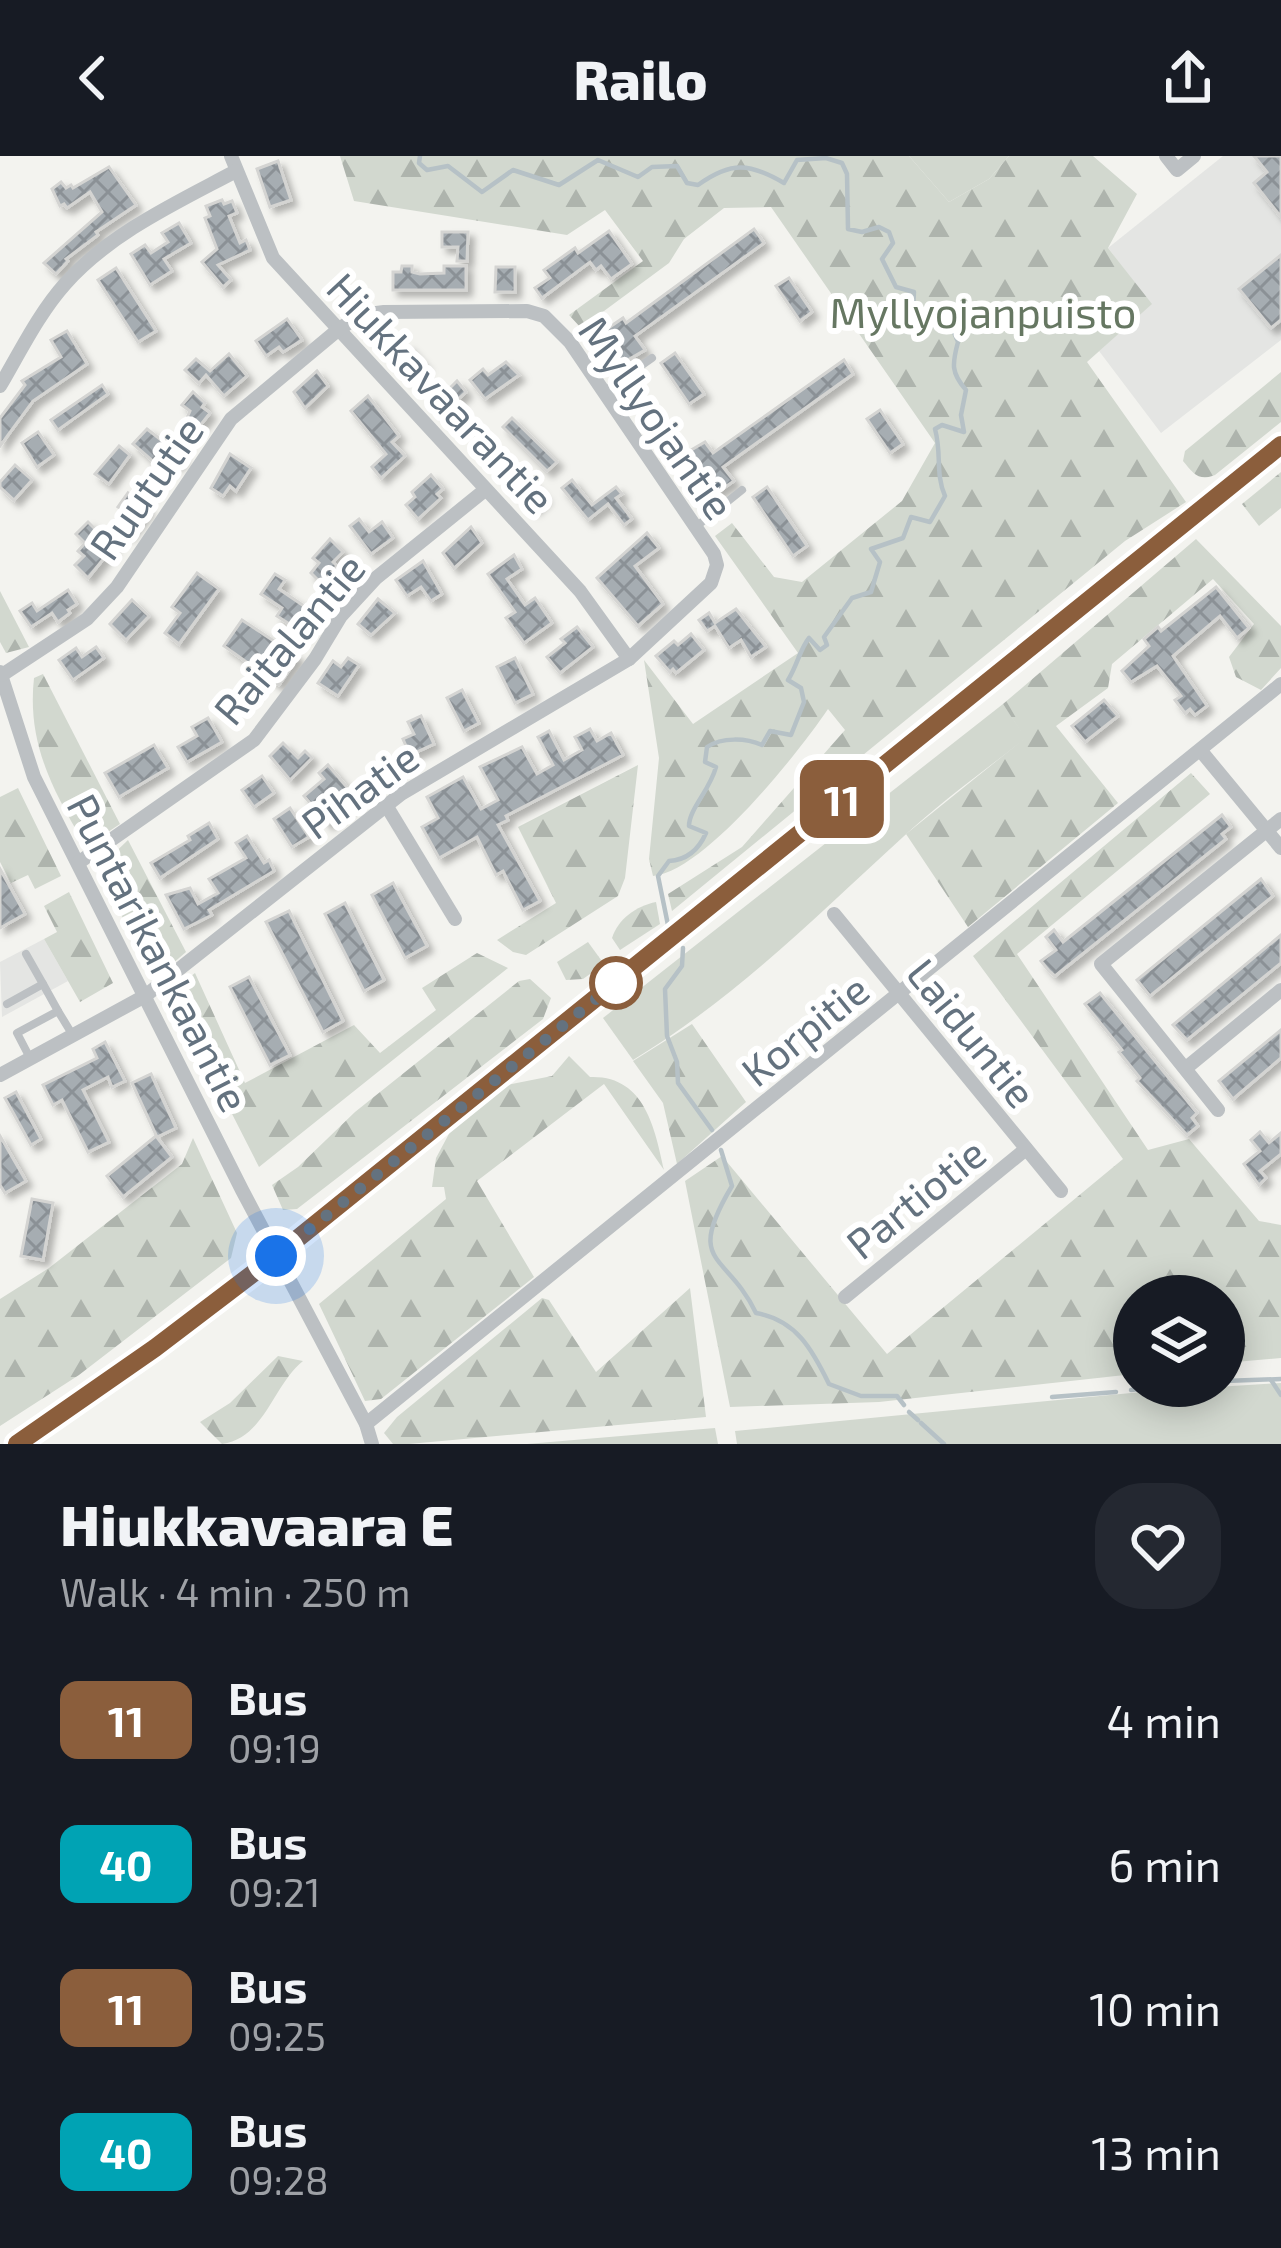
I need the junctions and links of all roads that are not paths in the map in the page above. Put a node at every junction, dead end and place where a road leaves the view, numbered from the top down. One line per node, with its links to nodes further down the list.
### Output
1 (1166, 156): 2 (street)
2 (1194, 156)
3 (234, 163): 4 (street, Hiukkavaarantie); 6 (street)
4 (339, 329): 7 (street, Myllyojantie); 9 (street, Hiukkavaarantie); 13 (street, Ruututie)
5 (652, 358): 7 (lane)
6 (0, 386)
7 (604, 392): 11 (street, Myllyojantie)
8 (1281, 445): 37 (street)
9 (485, 490): 12 (street, Hiukkavaarantie); 20 (street, Raitalantie)
10 (742, 490): 11 (lane)
11 (695, 527): 12 (street, Myllyojantie)
12 (629, 659): 16 (street, Pihatie)
13 (1, 674): 20 (street, Puntarikankaantie)
14 (1281, 684): 15 (street, Korpitie)
15 (1201, 751): 18 (street); 26 (street, Korpitie)
16 (386, 805): 22 (street); 27 (street, Pihatie)
17 (1281, 819): 18 (street)
18 (1267, 830): 19 (street); 32 (street)
19 (1281, 848)
20 (78, 863): 27 (street, Puntarikankaantie)
21 (834, 914): 26 (street, Laiduntie)
22 (455, 919)
23 (26, 954): 24 (lane)
24 (43, 984): 28 (lane); 29 (lane)
25 (1281, 990): 32 (street)
26 (900, 994): 35 (street, Laiduntie); 39 (street, Korpitie)
27 (145, 996): 30 (street, Pihatie); 37 (street, Puntarikankaantie)
28 (7, 1004)
29 (58, 1011): 30 (lane); 31 (lane)
30 (72, 1036): 31 (street, Pihatie)
31 (30, 1058): 33 (street, Pihatie)
32 (1186, 1068): 34 (street)
33 (0, 1075)
34 (1218, 1110)
35 (1026, 1149): 36 (street, Laiduntie); 38 (street, Partiotie)
36 (1061, 1191)
37 (276, 1256): 39 (street, Puntarikankaantie); 40 (street)
38 (845, 1297)
39 (366, 1424): 41 (street, Puntarikankaantie)
40 (17, 1444)
41 (372, 1444)

